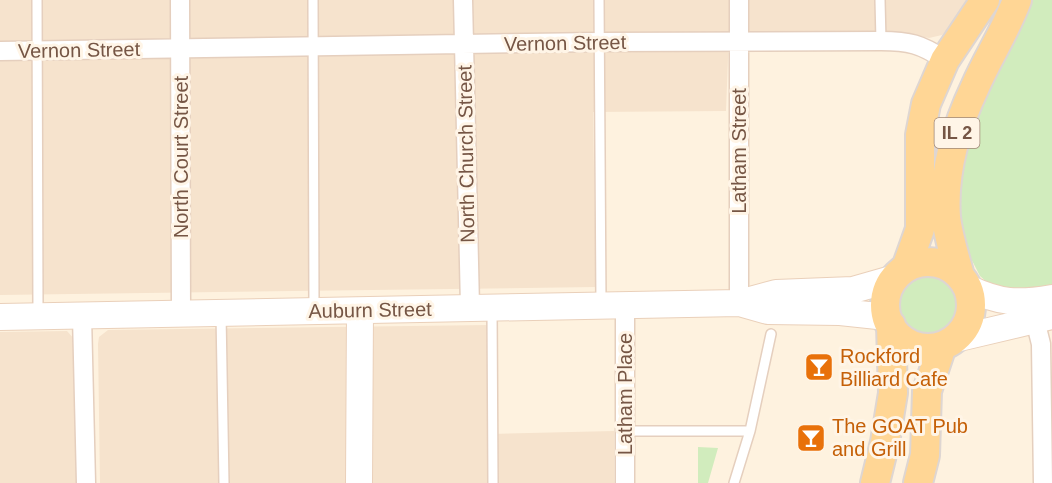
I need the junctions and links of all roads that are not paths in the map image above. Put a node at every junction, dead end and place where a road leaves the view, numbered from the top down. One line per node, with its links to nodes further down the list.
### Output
1 (37, 0): 16 (lane)
2 (180, 0): 15 (street, North Court Street)
3 (313, 0): 14 (lane)
4 (463, 0): 13 (street, North Church Street)
5 (599, 0): 11 (lane)
6 (739, 0): 12 (street, Latham Street)
7 (880, 0): 10 (lane)
8 (985, 0): 18 (main road, IL 2)
9 (1017, 0): 20 (main road, IL 2)
10 (881, 41): 12 (street, Vernon Street); 18 (street, Vernon Street)
11 (599, 42): 12 (street, Vernon Street); 13 (street, Vernon Street); 23 (lane)
12 (739, 42): 22 (street, Latham Street)
13 (463, 44): 14 (street, Vernon Street); 24 (street, North Church Street)
14 (314, 46): 15 (street, Vernon Street); 26 (lane)
15 (181, 48): 16 (street, Vernon Street); 27 (street, North Court Street)
16 (37, 50): 17 (street, Vernon Street); 29 (lane)
17 (0, 51)
18 (945, 60): 19 (main road, IL 2)
19 (901, 273): 20 (main road); 22 (main road, Auburn Street); 33 (main road)
20 (964, 282): 21 (main road); 35 (main road)
21 (1052, 298)
22 (740, 303): 23 (main road, Auburn Street); 33 (main road, Auburn Street)
23 (613, 305): 24 (main road, Auburn Street); 36 (street, Latham Place)
24 (481, 307): 25 (main road, Auburn Street); 41 (lane)
25 (360, 310): 26 (main road, Auburn Street); 40 (main road)
26 (314, 311): 28 (main road, Auburn Street)
27 (181, 314): 28 (main road, Auburn Street); 30 (main road, Auburn Street)
28 (221, 314): 39 (lane)
29 (38, 316): 30 (main road, Auburn Street); 31 (main road, Auburn Street)
30 (82, 316): 38 (street)
31 (0, 317)
32 (1044, 318): 35 (main road); 46 (street)
33 (889, 321): 35 (main road); 44 (main road)
34 (771, 334): 37 (lane)
35 (949, 343): 45 (main road)
36 (625, 431): 37 (lane); 42 (street, Latham Place)
37 (750, 432): 43 (lane)
38 (86, 483)
39 (224, 483)
40 (359, 483)
41 (493, 483)
42 (625, 483)
43 (734, 483)
44 (875, 483)
45 (918, 483)
46 (1043, 483)

